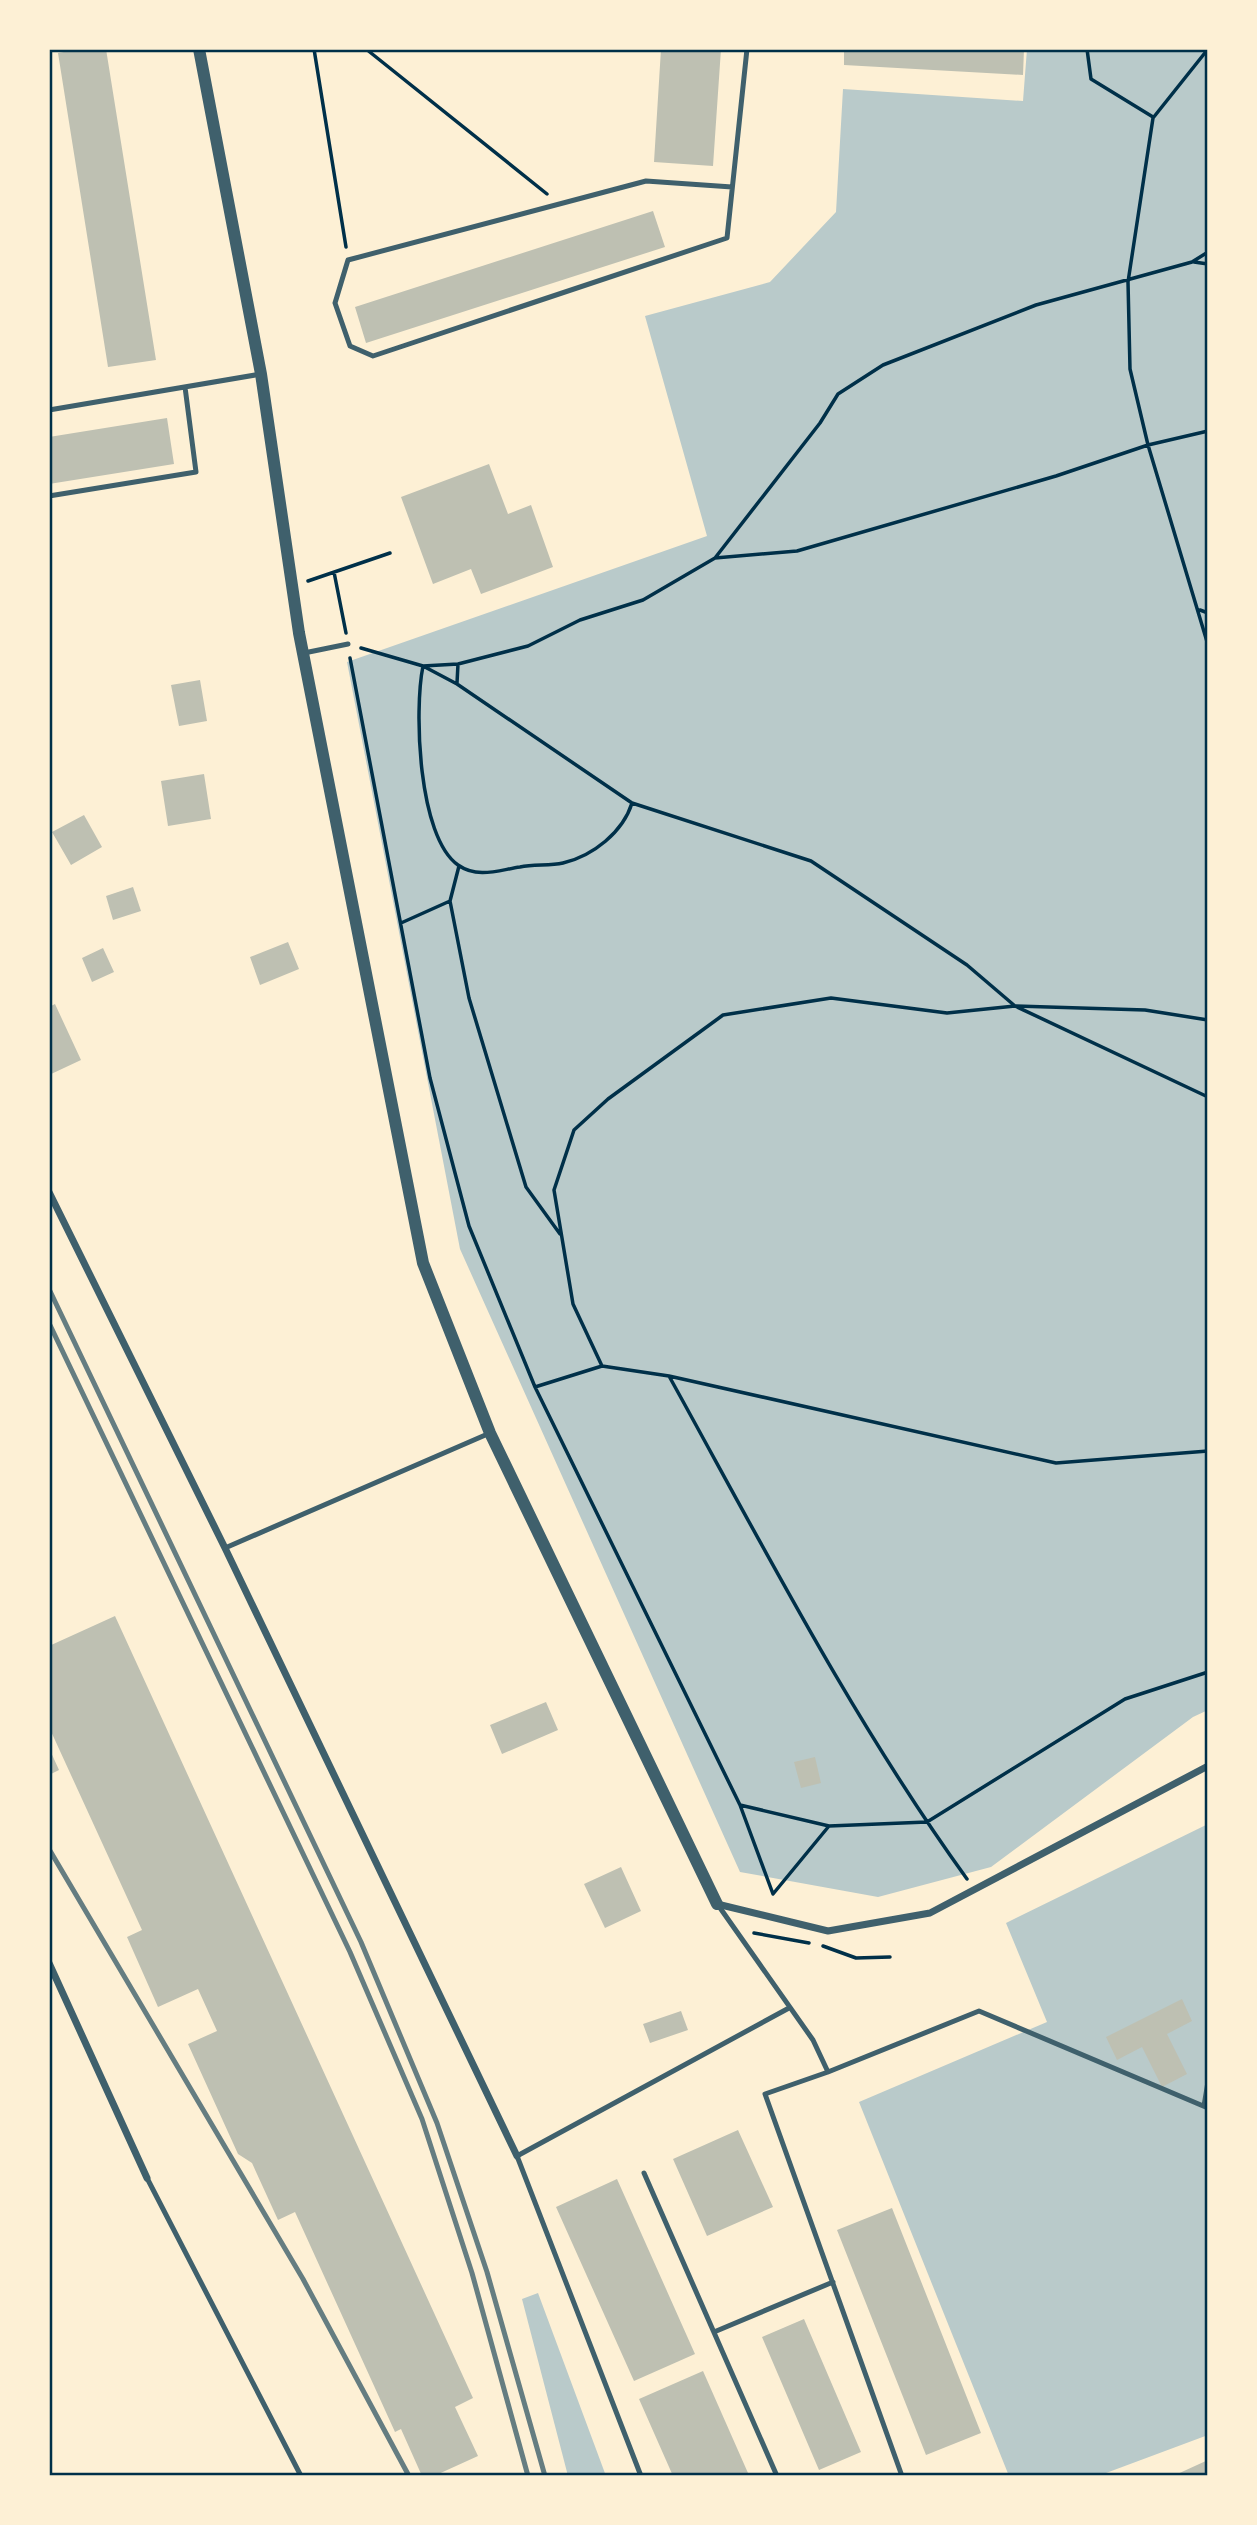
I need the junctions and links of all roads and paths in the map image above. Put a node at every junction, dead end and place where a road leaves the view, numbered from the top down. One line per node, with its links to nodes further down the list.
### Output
1 (199, 49): 15 (street)
2 (314, 49): 11 (path)
3 (366, 49): 9 (path)
4 (747, 49): 8 (lane)
5 (1087, 49): 7 (path)
6 (1208, 49): 7 (path)
7 (1153, 118): 14 (path)
8 (733, 187): 9 (lane); 11 (lane)
9 (559, 204): 11 (lane)
10 (1208, 253): 12 (path)
11 (348, 260)
12 (1192, 262): 13 (path); 14 (path)
13 (1208, 264)
14 (1128, 282): 19 (path); 22 (path)
15 (261, 374): 16 (lane); 24 (street)
16 (185, 387): 17 (lane); 20 (lane)
17 (49, 410)
18 (1208, 431): 19 (path)
19 (1148, 445): 22 (path); 25 (path)
20 (49, 496)
21 (390, 553): 23 (path)
22 (715, 558): 30 (path)
23 (334, 572): 24 (path); 27 (path)
24 (293, 586): 29 (street)
25 (1200, 610): 26 (path); 28 (path)
26 (1208, 613)
27 (348, 643): 29 (lane); 31 (path); 36 (path)
28 (1208, 645)
29 (304, 653): 45 (street)
30 (458, 664): 31 (path); 32 (path)
31 (423, 666): 32 (path); 34 (path)
32 (457, 684): 33 (path)
33 (632, 803): 34 (path); 37 (path)
34 (459, 866): 35 (path)
35 (450, 901): 36 (path); 41 (path)
36 (400, 923): 44 (path)
37 (1015, 1006): 38 (path); 39 (path); 41 (path)
38 (1208, 1020)
39 (1208, 1097)
40 (49, 1192): 47 (street)
41 (561, 1235): 42 (path)
42 (602, 1366): 43 (path); 44 (path)
43 (669, 1376): 46 (path); 51 (path)
44 (535, 1388): 50 (path)
45 (490, 1433): 47 (lane); 54 (street)
46 (1208, 1451)
47 (225, 1548): 62 (street)
48 (1208, 1672): 51 (path)
49 (1208, 1766): 53 (street)
50 (740, 1805): 52 (path); 52 (path)
51 (927, 1822): 52 (path); 53 (path)
52 (830, 1826)
53 (975, 1890): 54 (street)
54 (717, 1904): 55 (lane)
55 (735, 1930): 56 (path); 58 (lane)
56 (890, 1957)
57 (49, 1963): 64 (street)
58 (789, 2008): 59 (lane); 62 (lane)
59 (828, 2072): 61 (lane); 65 (lane)
60 (1208, 2082): 61 (lane)
61 (1206, 2107)
62 (517, 2156): 68 (lane)
63 (644, 2173): 66 (lane)
64 (147, 2178): 67 (lane)
65 (833, 2282): 66 (lane); 70 (lane)
66 (714, 2332): 69 (lane)
67 (301, 2476)
68 (641, 2476)
69 (777, 2476)
70 (902, 2476)

